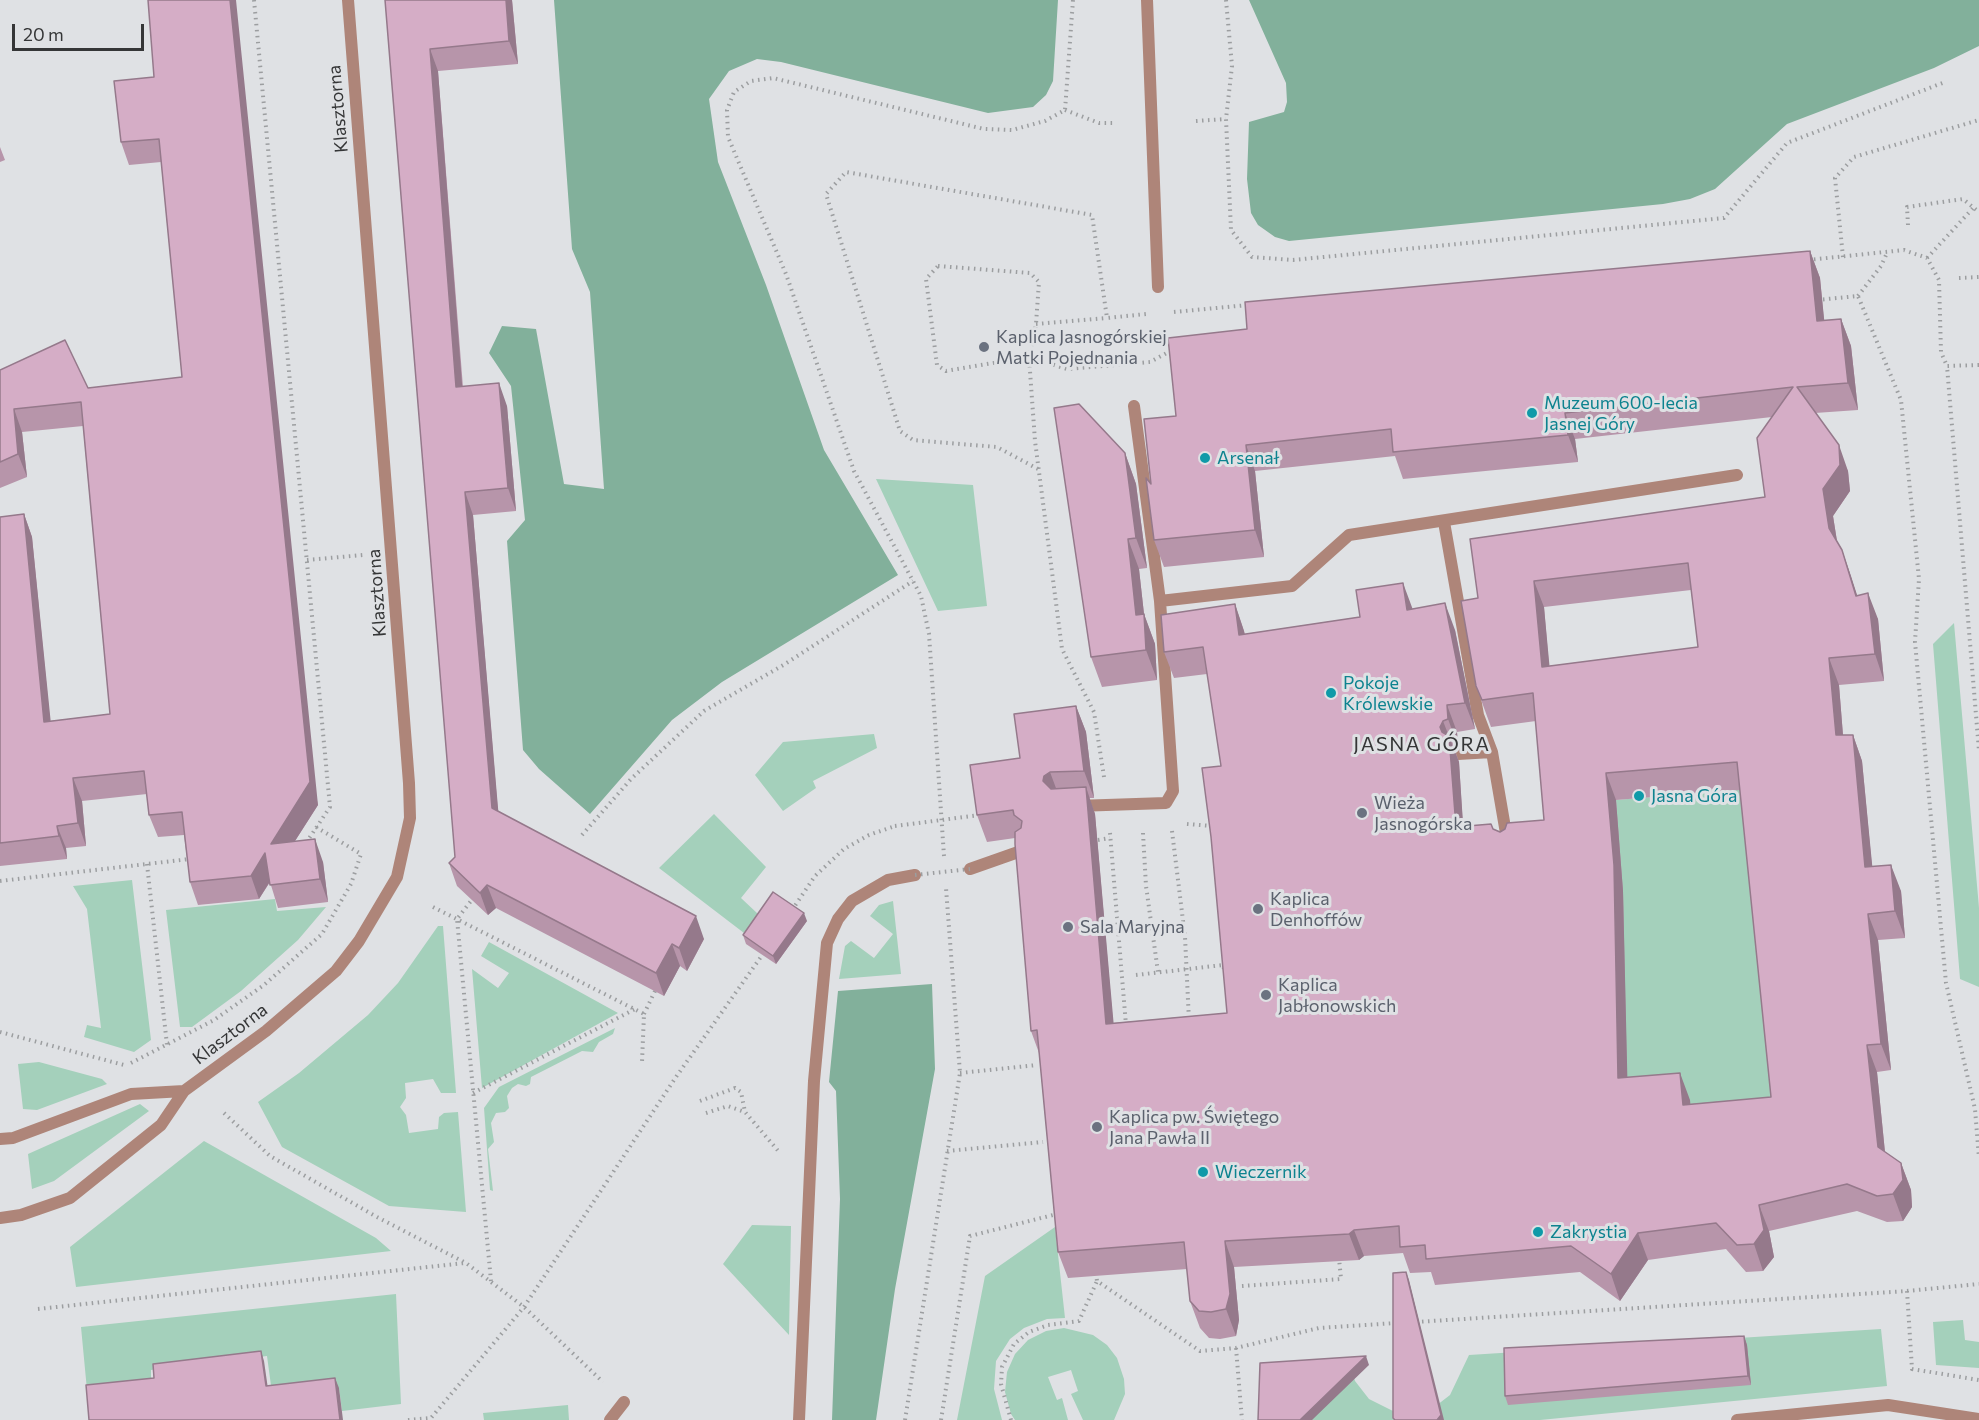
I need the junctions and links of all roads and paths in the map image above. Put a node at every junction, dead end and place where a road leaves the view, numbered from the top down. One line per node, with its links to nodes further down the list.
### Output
1 (254, 0): 38 (path)
2 (348, 0): 85 (street, Klasztorna)
3 (1073, 0): 7 (path)
4 (1147, 0): 21 (street)
5 (1226, 0): 8 (path)
6 (1945, 82): 8 (path)
7 (1065, 110): 11 (path); 39 (path)
8 (1226, 119): 10 (path)
9 (1979, 120): 16 (path)
10 (1196, 121)
11 (1113, 123)
12 (1974, 207): 13 (path); 14 (path); 17 (path)
13 (1979, 212)
14 (1908, 225)
15 (1887, 252): 16 (path); 17 (path); 22 (path)
16 (1843, 257): 18 (path)
17 (1927, 258): 32 (path)
18 (1796, 261)
19 (1979, 277): 20 (path)
20 (1959, 278)
21 (1158, 287)
22 (1858, 296): 23 (path); 94 (path)
23 (1810, 300)
24 (1255, 305): 25 (path)
25 (1163, 313)
26 (1152, 314): 27 (path)
27 (1107, 318): 28 (path); 34 (path)
28 (1036, 324): 30 (path); 30 (path)
29 (1180, 348): 30 (path)
30 (1029, 357): 34 (path)
31 (1979, 365): 32 (path)
32 (1947, 366): 41 (path)
33 (1134, 406): 40 (street)
34 (1038, 469): 44 (path)
35 (1737, 475): 36 (street)
36 (1443, 522): 40 (street); 42 (street)
37 (365, 554): 38 (path)
38 (307, 560): 51 (path)
39 (913, 581): 52 (path); 60 (path)
40 (1160, 601): 45 (street)
41 (1979, 751)
42 (1492, 752): 43 (street); 57 (street)
43 (1458, 754)
44 (1104, 777)
45 (1166, 802): 46 (street); 49 (path)
46 (1141, 803): 47 (street); 72 (path)
47 (1061, 807)
48 (983, 814): 68 (path, bridge)
49 (1171, 822): 50 (path); 71 (path)
50 (1215, 825)
51 (316, 827): 55 (path); 81 (path)
52 (582, 835)
53 (1110, 838): 54 (path)
54 (1098, 840)
55 (303, 847)
56 (1024, 850): 62 (street)
57 (1509, 850)
58 (1112, 858): 80 (path)
59 (191, 859): 61 (path)
60 (945, 860)
61 (147, 864): 65 (path); 81 (path)
62 (970, 868): 64 (path, bridge)
63 (945, 869): 84 (path)
64 (915, 875): 95 (street)
65 (0, 881)
66 (474, 897): 69 (path)
67 (433, 907): 69 (path)
68 (791, 910)
69 (457, 919): 76 (path); 86 (path)
70 (763, 954): 106 (path)
71 (1186, 969): 72 (path); 74 (path); 78 (path)
72 (1158, 972): 73 (path)
73 (1136, 975)
74 (1225, 977)
75 (655, 991): 77 (path)
76 (635, 1009): 77 (path); 86 (path)
77 (644, 1014): 82 (path)
78 (1190, 1025)
79 (0, 1032): 81 (path)
80 (1127, 1032)
81 (167, 1045)
82 (642, 1062)
83 (1037, 1065): 84 (path)
84 (960, 1073): 93 (path)
85 (183, 1091): 91 (street); 97 (street, Klasztorna)
86 (473, 1093): 102 (path)
87 (700, 1101): 88 (path)
88 (745, 1112): 90 (path); 95 (path)
89 (224, 1113): 99 (path)
90 (706, 1113)
91 (0, 1139)
92 (1043, 1142): 93 (path)
93 (947, 1151): 117 (path)
94 (1979, 1158)
95 (810, 1188): 116 (street)
96 (1068, 1211): 118 (path)
97 (0, 1218)
98 (1338, 1256): 104 (path)
99 (466, 1263): 102 (path); 107 (path)
100 (1096, 1270): 101 (path)
101 (1097, 1281): 110 (path); 119 (path)
102 (491, 1282): 106 (path)
103 (1979, 1284): 105 (path)
104 (1242, 1286)
105 (1907, 1291): 108 (path); 111 (path)
106 (524, 1308): 112 (path); 114 (path)
107 (38, 1309)
108 (1413, 1322)
109 (1402, 1323): 110 (path)
110 (1236, 1348): 120 (path)
111 (1979, 1380)
112 (624, 1402): 115 (street)
113 (1979, 1419): 121 (street)
114 (408, 1420)
115 (610, 1420)
116 (799, 1420)
117 (905, 1420)
118 (941, 1420)
119 (1011, 1420)
120 (1242, 1420)
121 (1737, 1420)

